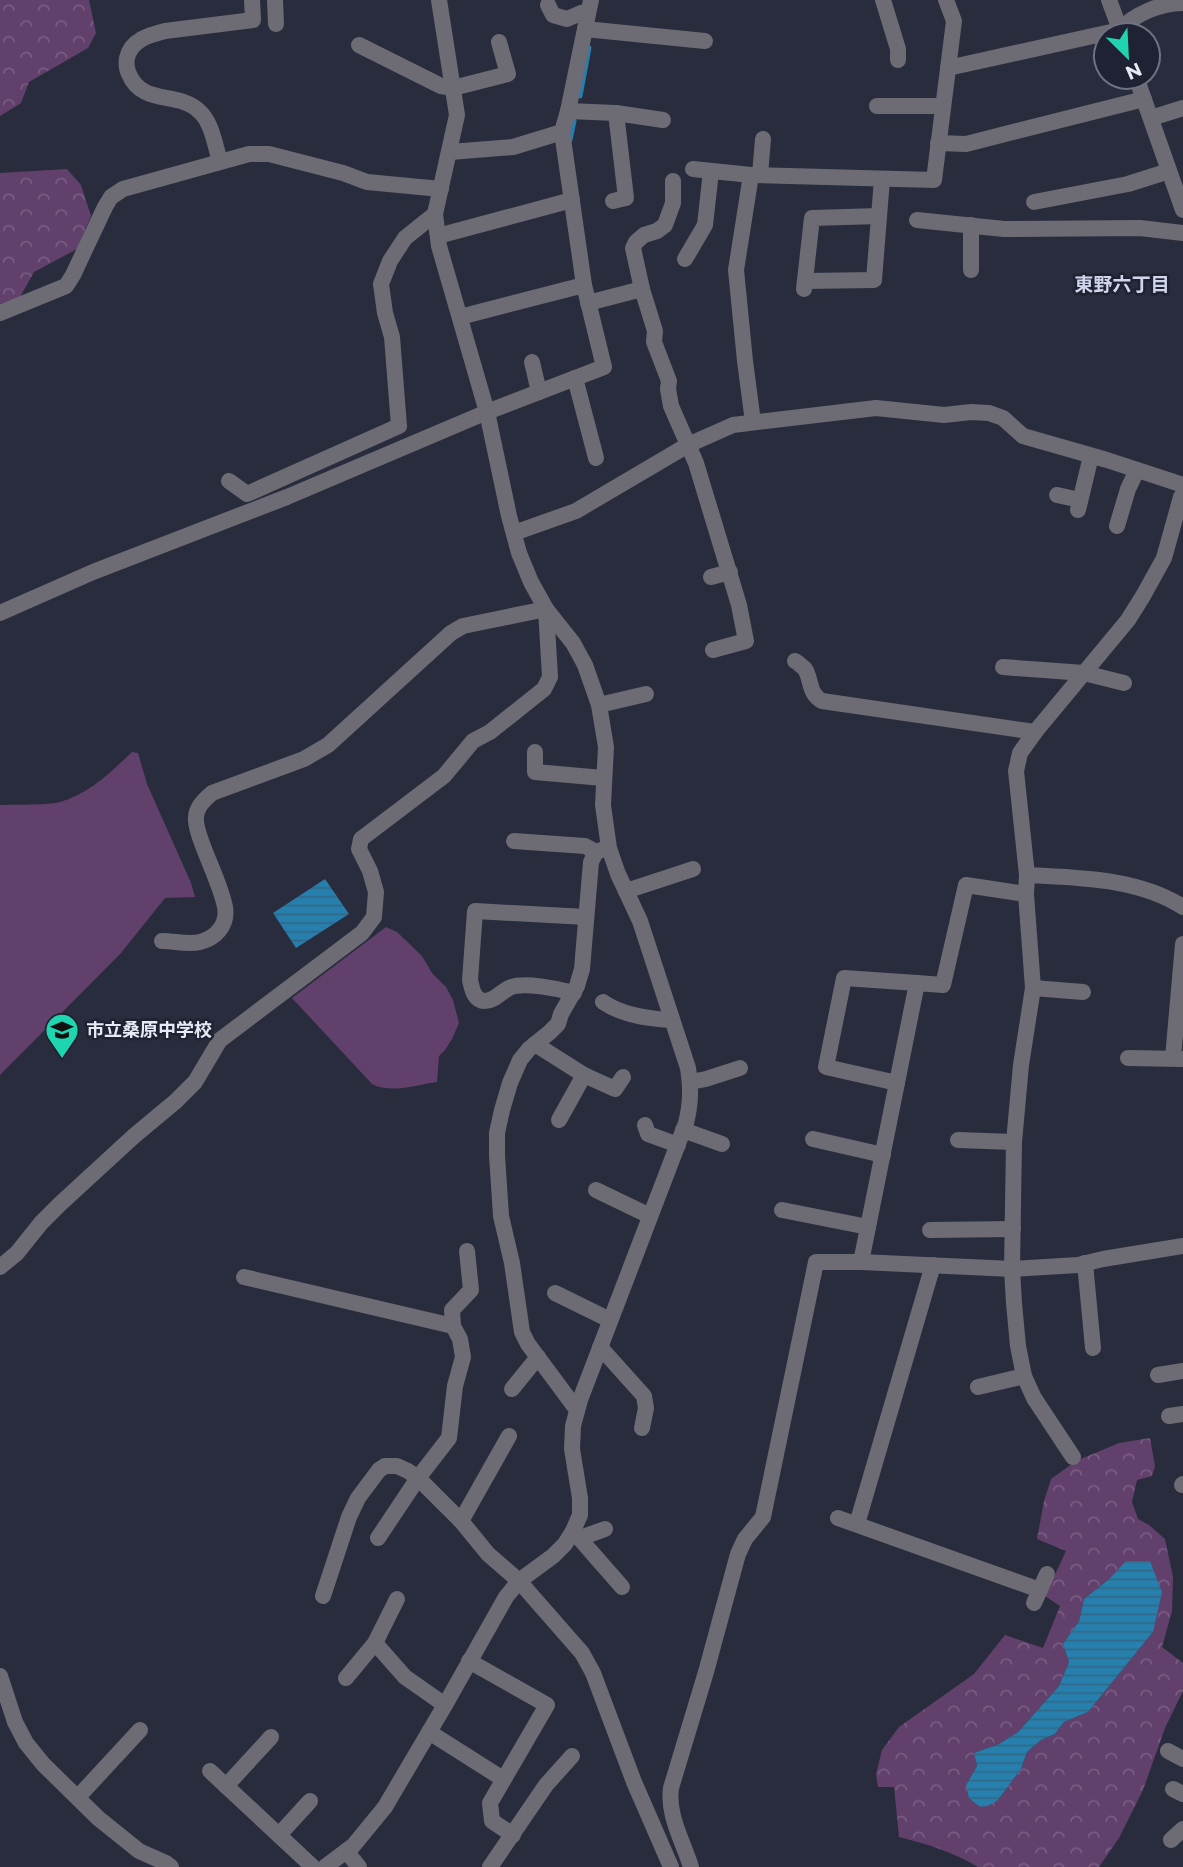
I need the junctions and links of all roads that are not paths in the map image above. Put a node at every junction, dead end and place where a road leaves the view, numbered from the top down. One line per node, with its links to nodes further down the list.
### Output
1 (252, 0): 34 (street)
2 (275, 0): 12 (street)
3 (439, 0): 20 (street)
4 (883, 0): 18 (street)
5 (946, 0): 19 (street)
6 (1110, 0): 10 (street)
7 (1183, 4): 11 (street)
8 (548, 5): 9 (street)
9 (589, 6): 13 (street)
10 (1117, 21)
11 (1129, 21)
12 (276, 23)
13 (584, 29): 15 (street); 26 (street)
14 (1092, 39): 19 (street)
15 (705, 41)
16 (499, 42): 20 (street)
17 (359, 44): 20 (street)
18 (898, 60)
19 (948, 68): 24 (street)
20 (453, 88): 33 (street)
21 (1141, 91): 22 (street)
22 (1144, 99): 28 (street); 32 (street)
23 (877, 106): 24 (street)
24 (943, 106): 32 (street)
25 (1183, 108): 28 (street)
26 (568, 111): 27 (street); 30 (street)
27 (616, 113): 29 (street); 43 (street)
28 (1151, 118): 37 (street)
29 (663, 120)
30 (562, 132): 33 (street); 42 (street)
31 (763, 139): 38 (street)
32 (938, 143): 39 (street)
33 (450, 152): 41 (street)
34 (220, 161): 41 (street); 57 (street)
35 (693, 169): 36 (street)
36 (711, 171): 38 (street); 52 (street)
37 (1169, 171): 44 (street); 45 (street)
38 (755, 175): 39 (street); 63 (street)
39 (882, 178): 47 (street)
40 (673, 181): 55 (street)
41 (442, 189): 46 (street)
42 (572, 200): 51 (street); 54 (street)
43 (613, 201)
44 (1034, 202)
45 (1183, 210)
46 (435, 214): 51 (street); 68 (street)
47 (879, 216): 47 (street)
48 (917, 220): 49 (street)
49 (971, 225): 50 (street); 53 (street)
50 (1183, 233)
51 (438, 236): 58 (street)
52 (685, 259)
53 (971, 270)
54 (584, 285): 56 (street); 58 (street)
55 (642, 289): 56 (street); 64 (street)
56 (588, 303): 60 (street)
57 (0, 313)
58 (460, 317): 62 (street)
59 (532, 362): 61 (street)
60 (575, 378): 61 (street); 66 (street)
61 (539, 392): 62 (street)
62 (487, 412): 73 (street); 77 (street)
63 (753, 422): 64 (street); 65 (street)
64 (688, 445): 73 (street); 74 (street)
65 (1091, 456): 67 (street); 71 (street)
66 (596, 458)
67 (1137, 470): 69 (street); 72 (street)
68 (229, 481)
69 (1183, 485)
70 (1183, 494): 81 (street)
71 (1057, 495)
72 (1117, 526)
73 (514, 533): 76 (street)
74 (730, 572): 75 (street); 78 (street)
75 (711, 577)
76 (546, 609): 84 (street); 96 (street); 131 (street)
77 (0, 613)
78 (713, 650)
79 (795, 661): 85 (street)
80 (1003, 667): 81 (street)
81 (1084, 673): 82 (street); 85 (street)
82 (1124, 683)
83 (646, 694): 84 (street)
84 (599, 705): 87 (street)
85 (1035, 732): 91 (street)
86 (536, 752): 87 (street)
87 (603, 778): 89 (street)
88 (514, 841): 89 (street)
89 (603, 850): 92 (street); 95 (street)
90 (693, 869): 92 (street)
91 (1027, 874): 93 (street); 94 (street)
92 (626, 891): 103 (street)
93 (1027, 894): 98 (street); 99 (street)
94 (1183, 907)
95 (586, 917): 101 (street); 101 (street)
96 (162, 941)
97 (1183, 944): 106 (street)
98 (917, 983): 111 (street); 111 (street)
99 (1033, 988): 100 (street); 117 (street)
100 (1083, 992)
101 (574, 993): 104 (street)
102 (603, 1002): 103 (street)
103 (673, 1020): 110 (street)
104 (535, 1044): 108 (street); 139 (street)
105 (1128, 1058): 106 (street)
106 (1178, 1059)
107 (740, 1068): 110 (street)
108 (584, 1075): 109 (street); 112 (street)
109 (623, 1077)
110 (690, 1082): 114 (street)
111 (897, 1083): 119 (street)
112 (559, 1120)
113 (645, 1125): 114 (street)
114 (680, 1138): 118 (street); 122 (street)
115 (814, 1139): 119 (street)
116 (958, 1140): 117 (street)
117 (1014, 1142): 124 (street)
118 (722, 1144)
119 (883, 1155): 123 (street)
120 (596, 1190): 122 (street)
121 (782, 1210): 123 (street)
122 (650, 1216): 135 (street)
123 (868, 1227): 128 (street)
124 (1013, 1229): 125 (street); 132 (street)
125 (930, 1230)
126 (1183, 1246): 129 (street)
127 (467, 1251): 136 (street)
128 (861, 1262): 130 (street); 188 (street)
129 (1085, 1263): 132 (street); 138 (street)
130 (933, 1265): 132 (street); 154 (street)
131 (0, 1267)
132 (1012, 1269): 142 (street)
133 (244, 1277): 136 (street)
134 (555, 1293): 135 (street)
135 (610, 1320): 137 (street)
136 (453, 1326): 151 (street)
137 (600, 1348): 145 (street); 146 (street)
138 (1093, 1348)
139 (538, 1357): 144 (street); 145 (street)
140 (1183, 1371): 141 (street)
141 (1158, 1375)
142 (1024, 1376): 143 (street); 149 (street)
143 (978, 1387)
144 (512, 1389)
145 (577, 1410): 156 (street)
146 (642, 1428)
147 (509, 1436): 148 (street)
148 (498, 1456): 150 (street); 153 (street)
149 (1073, 1457)
150 (513, 1463)
151 (418, 1478): 153 (street); 157 (street); 161 (street)
152 (838, 1518): 154 (street)
153 (461, 1521): 159 (street)
154 (856, 1524): 158 (street)
155 (605, 1529): 156 (street)
156 (576, 1534): 159 (street); 160 (street)
157 (378, 1538)
158 (1047, 1574)
159 (519, 1581): 164 (street); 187 (street)
160 (622, 1587)
161 (323, 1596)
162 (397, 1599): 163 (street)
163 (375, 1643): 166 (street); 167 (street)
164 (469, 1661): 167 (street); 173 (street)
165 (0, 1676): 175 (street)
166 (346, 1678)
167 (445, 1705): 169 (street)
168 (140, 1730): 175 (street)
169 (429, 1732): 173 (street); 181 (street)
170 (271, 1737): 174 (street)
171 (210, 1771): 174 (street)
172 (577, 1776): 179 (street)
173 (503, 1779): 179 (street)
174 (226, 1786): 178 (street)
175 (78, 1797): 182 (street)
176 (310, 1801): 178 (street)
177 (1183, 1829): 180 (street)
178 (279, 1835): 183 (street)
179 (513, 1835): 186 (street)
180 (1171, 1840)
181 (346, 1851): 184 (street); 185 (street)
182 (171, 1867)
183 (313, 1867)
184 (325, 1867)
185 (359, 1867)
186 (490, 1867)
187 (671, 1867)
188 (691, 1867)

